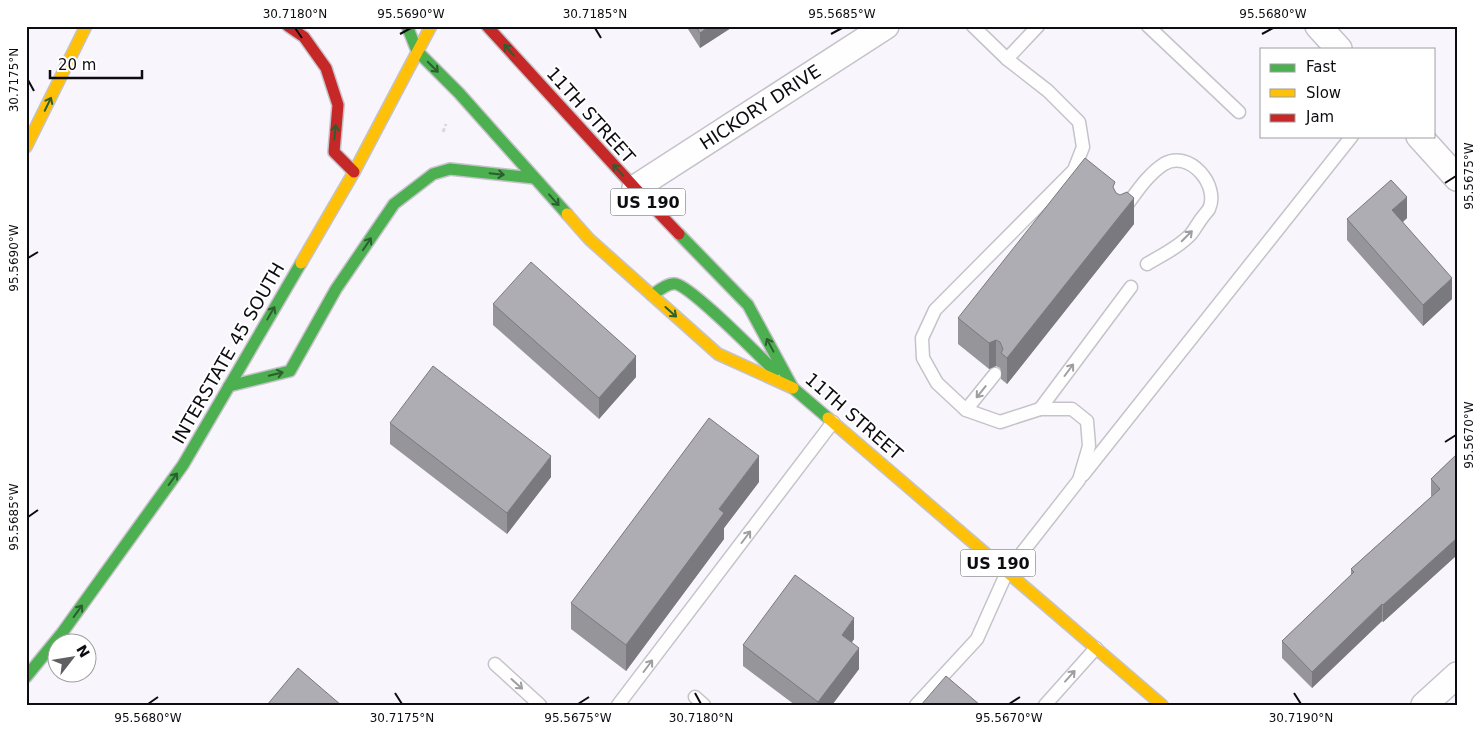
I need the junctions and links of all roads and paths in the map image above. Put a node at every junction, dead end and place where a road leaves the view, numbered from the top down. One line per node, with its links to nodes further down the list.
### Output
1 (86, 26): 17 (main road, one-way to 1)
2 (288, 26): 18 (main road, one-way to 2)
3 (407, 26): 12 (main road, US 190)
4 (431, 26): 12 (main road, INTERSTATE 45 SOUTH)
5 (487, 26): 21 (main road, 11TH STREET / US 190, one-way to 5)
6 (886, 26): 21 (street, HICKORY DRIVE)
7 (973, 26): 13 (lane)
8 (1038, 26): 13 (lane)
9 (1148, 26): 14 (lane)
10 (1318, 26): 11 (street)
11 (1338, 48)
12 (417, 51): 18 (main road, INTERSTATE 45 SOUTH); 19 (main road, US 190, one-way to 19)
13 (1007, 59): 30 (lane)
14 (1239, 112)
15 (1350, 138): 32 (lane)
16 (1421, 138): 20 (street)
17 (26, 148)
18 (354, 172): 27 (main road, INTERSTATE 45 SOUTH, one-way to 18)
19 (534, 178): 25 (main road, US 190, one-way to 25); 27 (main road, one-way to 19)
20 (1457, 178)
21 (634, 188): 28 (main road, 11TH STREET / US 190, one-way to 21)
22 (1121, 213): 23 (lane, one-way to 22)
23 (1147, 264)
24 (1131, 286): 29 (lane, one-way to 24)
25 (652, 295): 28 (main road, US 190, one-way to 28); 28 (main road)
26 (995, 374): 30 (lane, one-way to 30)
27 (229, 386): 37 (main road, INTERSTATE 45 SOUTH, one-way to 27)
28 (793, 388): 31 (main road, 11TH STREET / US 190)
29 (1040, 409): 30 (lane); 32 (lane)
30 (966, 410)
31 (833, 422): 33 (main road, 11TH STREET / US 190); 40 (lane, one-way to 31)
32 (1079, 480): 33 (lane)
33 (1007, 572): 34 (main road, 11TH STREET / US 190); 41 (lane)
34 (1096, 648): 38 (main road, 11TH STREET / US 190); 42 (lane, one-way to 34)
35 (495, 664): 39 (lane, one-way to 39)
36 (1457, 675): 43 (street)
37 (26, 677)
38 (1158, 704)
39 (540, 705)
40 (618, 705)
41 (916, 705)
42 (1045, 705)
43 (1424, 705)

